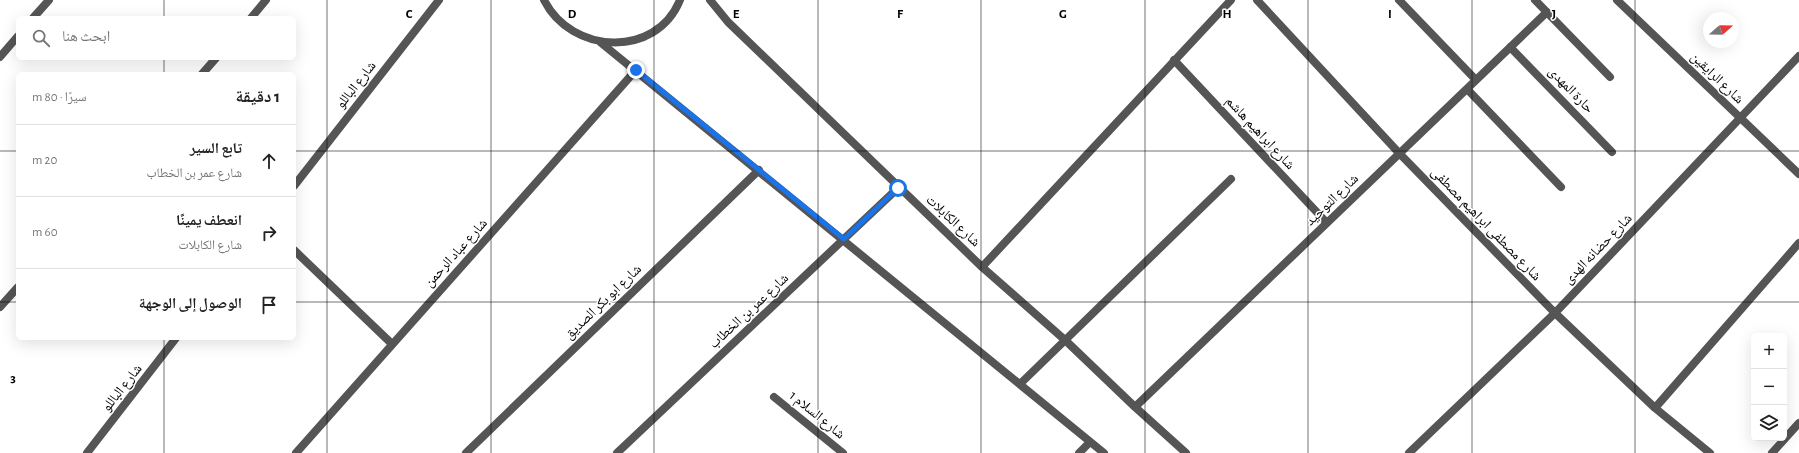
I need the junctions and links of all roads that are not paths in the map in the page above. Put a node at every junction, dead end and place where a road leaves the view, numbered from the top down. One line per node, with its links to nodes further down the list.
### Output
1 (49, 0): 13 (street)
2 (266, 0): 14 (street)
3 (439, 0): 35 (street, شارع الباللو)
4 (544, 0): 17 (street)
5 (680, 0): 17 (street)
6 (710, 0): 37 (street, شارع الكابلات)
7 (1230, 0): 23 (street)
8 (1257, 0): 31 (street, شارع مصطفى ابراهيم مصطفى)
9 (1399, 0): 27 (street)
10 (1535, 0): 12 (street)
11 (1617, 0): 29 (street, شارع الرايقين)
12 (1547, 12): 18 (street, شارع التوحيد); 26 (street)
13 (36, 16)
14 (253, 16)
15 (16, 38): 19 (street)
16 (0, 42): 19 (street)
17 (600, 42): 24 (street)
18 (1510, 47): 27 (street, شارع التوحيد); 30 (street, حارة المهدى)
19 (7, 48): 20 (street)
20 (0, 56)
21 (1799, 56): 29 (street, شارع حضانه الهدى)
22 (214, 60): 25 (street)
23 (1174, 60): 38 (street, شارع ابراهيم هاشم); 42 (street)
24 (636, 70): 32 (street); 48 (street, شارع عباد الرحمن)
25 (204, 72)
26 (1610, 77)
27 (1476, 80): 28 (street, شارع التوحيد)
28 (1467, 89): 31 (street, شارع التوحيد); 36 (street)
29 (1740, 118): 33 (street, شارع الرايقين); 45 (street, شارع حضانه الهدى)
30 (1612, 152)
31 (1399, 153): 38 (street, شارع التوحيد); 45 (street, شارع مصطفى ابراهيم مصطفى)
32 (759, 170): 39 (street); 57 (street, شارع ابو بكر الصديق)
33 (1799, 174)
34 (1231, 179): 47 (street)
35 (296, 183)
36 (1561, 187)
37 (898, 188): 39 (street, شارع عمر بن الخطاب); 42 (street, شارع الكابلات)
38 (1327, 223): 51 (street, شارع التوحيد)
39 (844, 239): 49 (street); 58 (street, شارع عمر بن الخطاب)
40 (1799, 243): 52 (street)
41 (296, 252): 48 (street)
42 (982, 267): 47 (street, شارع الكابلات)
43 (16, 289): 44 (street)
44 (0, 308)
45 (1555, 313): 52 (street, شارع مصطفى ابراهيم مصطفى); 63 (street, شارع حضانه الهدى)
46 (174, 340): 55 (street, شارع الباللو)
47 (1065, 340): 49 (street); 51 (street, شارع الكابلات)
48 (392, 344): 56 (street, شارع عباد الرحمن)
49 (1020, 384): 54 (street)
50 (774, 397): 59 (street, شارع السلام 1)
51 (1135, 407): 62 (street, شارع الكابلات)
52 (1655, 408): 64 (street, شارع مصطفى ابراهيم مصطفى)
53 (1799, 423): 65 (street)
54 (1090, 442): 60 (street); 61 (street)
55 (87, 453)
56 (296, 453)
57 (466, 453)
58 (617, 453)
59 (843, 453)
60 (1079, 453)
61 (1104, 453)
62 (1186, 453)
63 (1409, 453)
64 (1710, 453)
65 (1772, 453)

